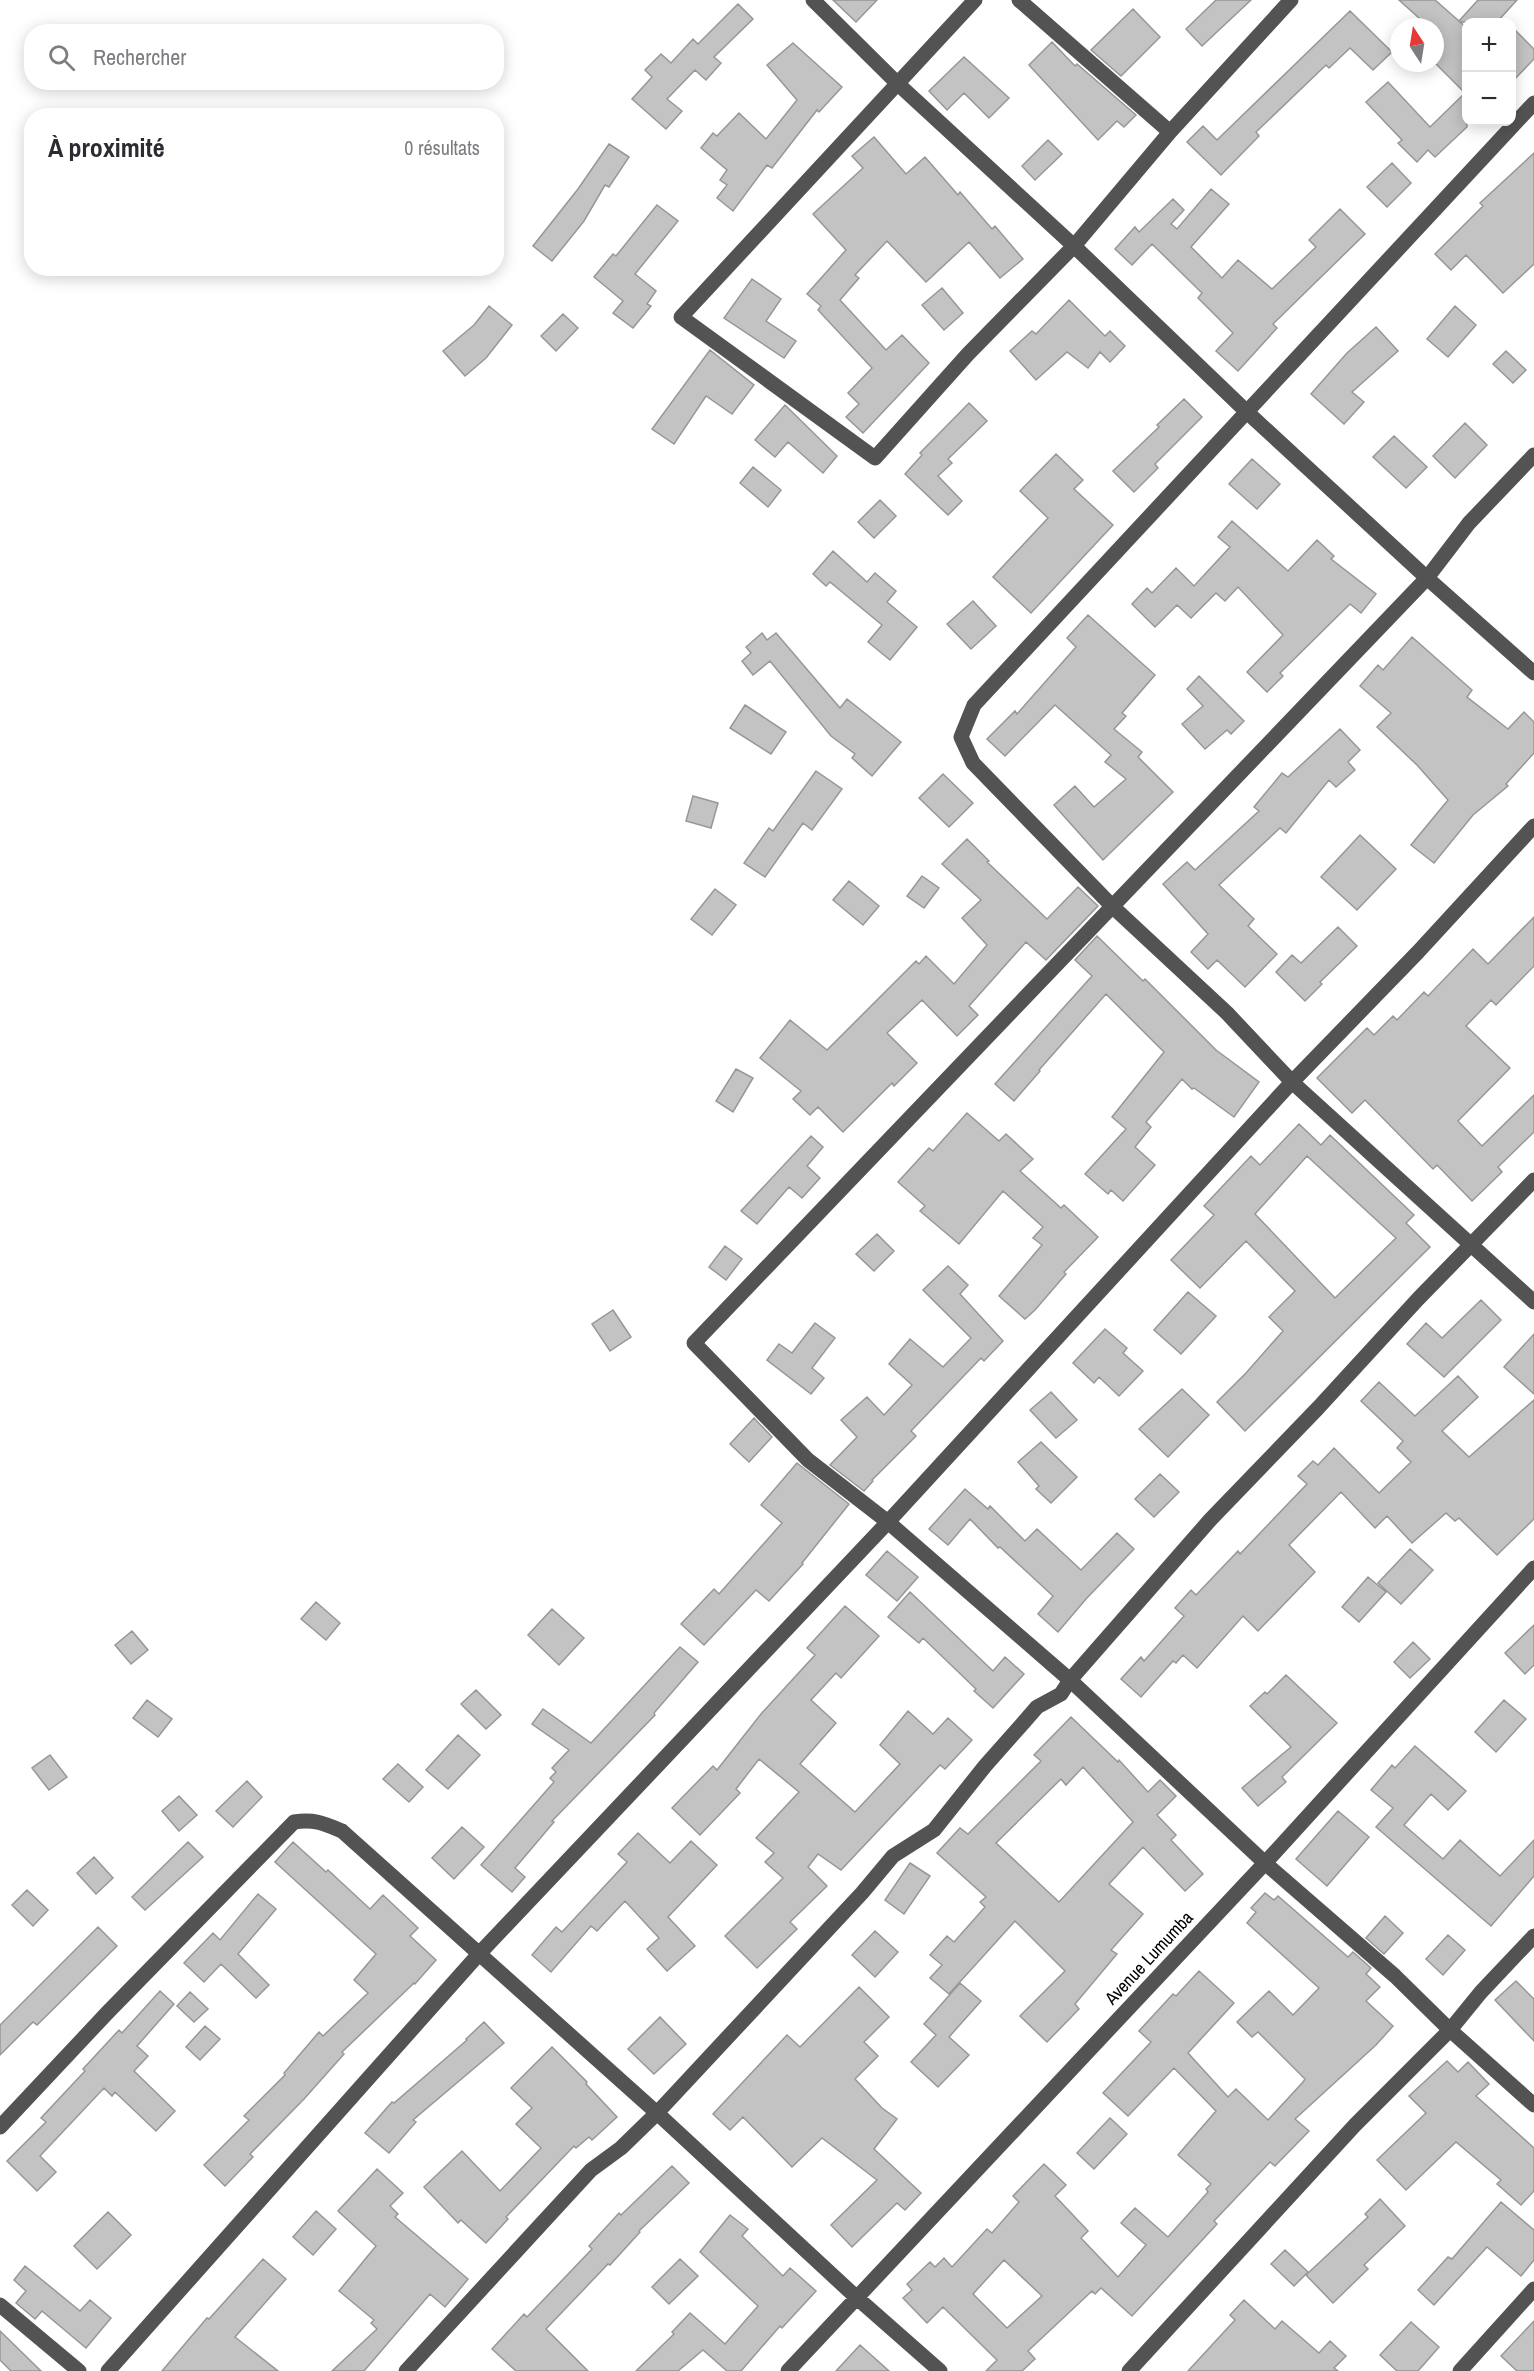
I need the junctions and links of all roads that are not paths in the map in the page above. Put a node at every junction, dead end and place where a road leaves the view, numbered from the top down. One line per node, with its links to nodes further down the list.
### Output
1 (813, 0): 5 (street)
2 (975, 0): 5 (street)
3 (1018, 0): 7 (street)
4 (1291, 0): 7 (street)
5 (897, 84): 8 (street); 8 (street)
6 (1534, 103): 9 (street)
7 (1170, 132): 8 (street)
8 (1074, 246): 9 (street)
9 (1248, 413): 11 (street); 14 (street)
10 (1534, 454): 11 (street)
11 (1427, 578): 12 (street); 14 (street)
12 (1534, 673)
13 (1534, 826): 15 (street)
14 (1113, 907): 15 (street); 19 (street)
15 (1292, 1082): 17 (street); 19 (street)
16 (1534, 1180): 17 (street)
17 (1471, 1246): 18 (street); 21 (street)
18 (1534, 1302)
19 (888, 1522): 21 (street); 24 (street)
20 (1534, 1568): 22 (street, Avenue Lumumba)
21 (1070, 1680): 22 (street); 27 (street)
22 (1265, 1863): 25 (street); 30 (street, Avenue Lumumba)
23 (1534, 1936): 25 (street)
24 (478, 1955): 27 (street); 28 (street); 33 (street)
25 (1450, 2030): 26 (street); 37 (street)
26 (1534, 2105)
27 (657, 2112): 30 (street); 34 (street)
28 (0, 2127)
29 (1534, 2289): 38 (street)
30 (856, 2297): 35 (street, Avenue Lumumba); 36 (street)
31 (0, 2305): 32 (street)
32 (79, 2371)
33 (108, 2371)
34 (406, 2371)
35 (788, 2371)
36 (940, 2371)
37 (1129, 2371)
38 (1460, 2371)

